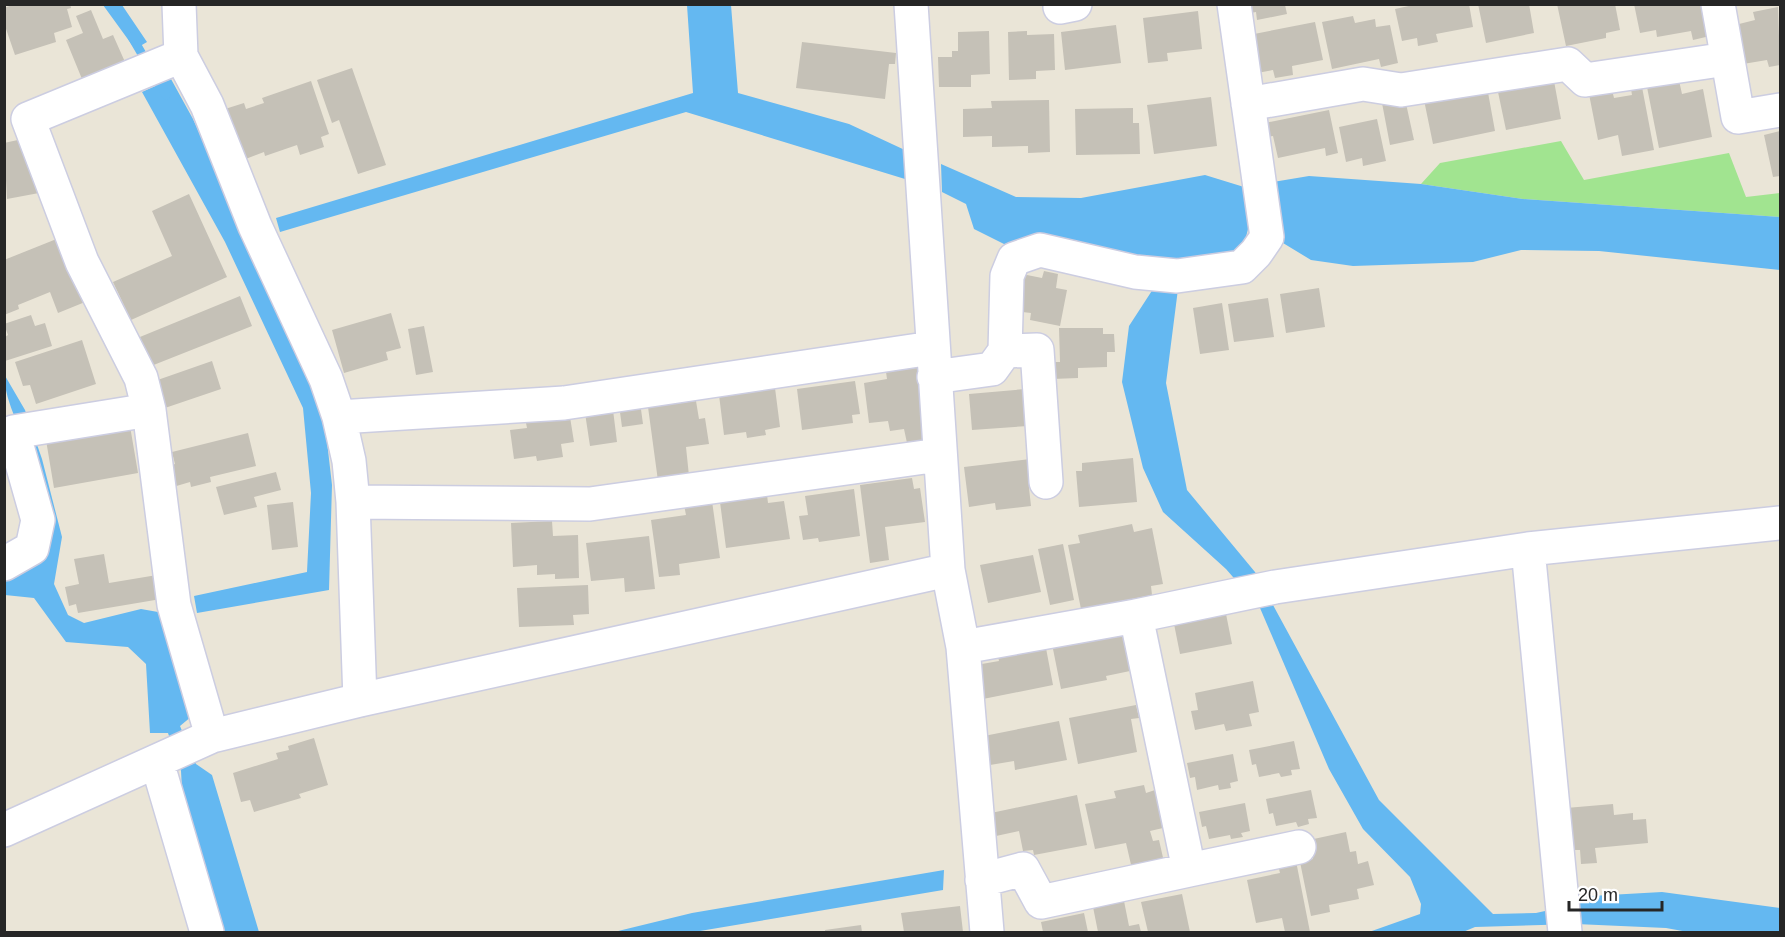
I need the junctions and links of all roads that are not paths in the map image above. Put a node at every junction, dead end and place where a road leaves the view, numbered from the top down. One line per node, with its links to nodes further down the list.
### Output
1 (179, 4): 6 (street)
2 (911, 4): 11 (street)
3 (1234, 4): 7 (street)
4 (1718, 4): 5 (street)
5 (1727, 59): 7 (street); 8 (street)
6 (161, 65): 9 (street); 13 (street)
7 (1248, 104): 10 (street)
8 (1780, 110)
9 (16, 123): 12 (street)
10 (1005, 351): 11 (street); 15 (street)
11 (933, 363): 13 (street); 14 (street)
12 (149, 410): 19 (street); 24 (street)
13 (339, 417): 16 (street)
14 (939, 455): 16 (street); 20 (street)
15 (1046, 482)
16 (353, 502): 23 (street)
17 (1780, 523): 18 (street)
18 (1528, 549): 21 (street); 29 (street)
19 (4, 564)
20 (948, 570): 22 (street); 23 (street)
21 (1136, 616): 22 (street); 27 (street)
22 (963, 647): 28 (street)
23 (360, 700): 24 (street)
24 (183, 750): 25 (street); 30 (street)
25 (4, 830)
26 (1299, 846): 27 (street)
27 (1189, 870): 28 (street)
28 (982, 880): 31 (street)
29 (1564, 920)
30 (207, 933)
31 (987, 933)

